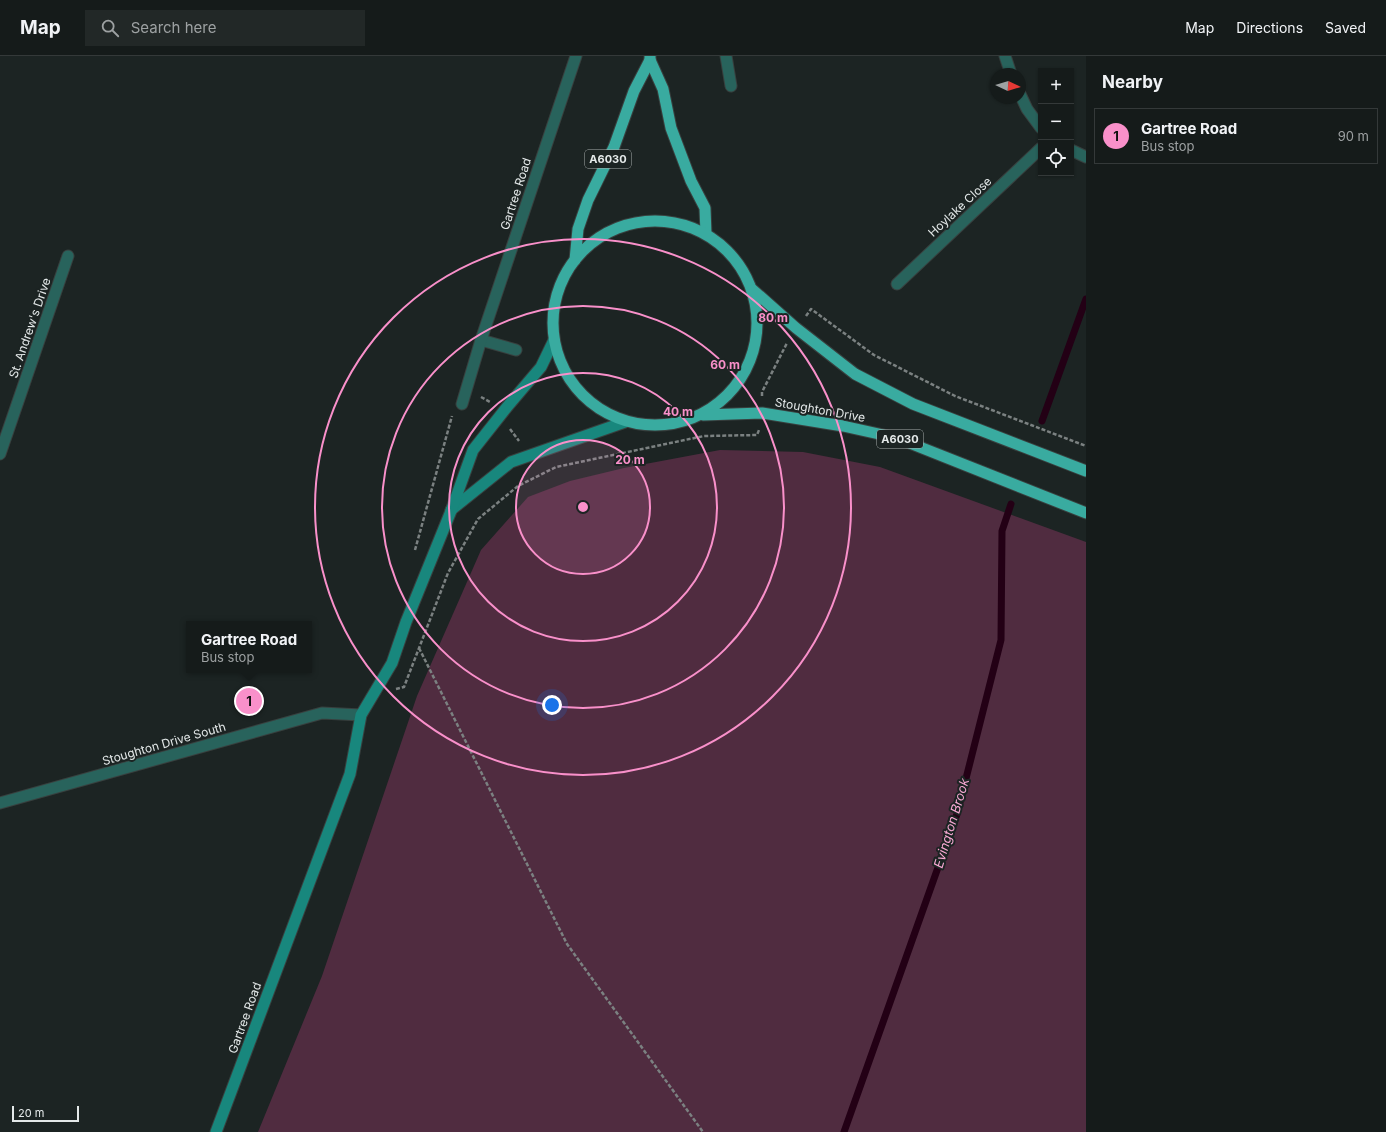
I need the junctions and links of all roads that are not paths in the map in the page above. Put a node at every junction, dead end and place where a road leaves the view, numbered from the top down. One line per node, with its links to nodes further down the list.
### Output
1 (576, 56): 17 (street, Gartree Road)
2 (726, 56): 6 (street)
3 (1005, 56): 5 (street)
4 (650, 58): 12 (highway, A6030); 14 (highway, A6030)
5 (1009, 68)
6 (731, 86)
7 (1025, 104): 8 (street)
8 (1038, 124)
9 (1038, 151): 15 (street, Hoylake Close)
10 (1074, 151): 11 (street)
11 (1086, 157)
12 (706, 234): 14 (highway); 16 (highway)
13 (68, 256): 23 (street, St. Andrew's Drive)
14 (575, 260): 18 (highway)
15 (897, 284)
16 (753, 290): 21 (highway); 24 (highway)
17 (481, 340): 19 (street); 20 (street, Gartree Road)
18 (554, 340): 22 (highway); 25 (main road, Gartree Road)
19 (516, 350)
20 (462, 404)
21 (703, 415): 22 (highway); 26 (highway, Stoughton Drive / A6030)
22 (625, 422): 25 (main road, Gartree Road)
23 (0, 454)
24 (1086, 471)
25 (451, 511): 27 (main road, Gartree Road)
26 (1086, 513)
27 (360, 714): 28 (street, Stoughton Drive South); 29 (main road, Gartree Road)
28 (0, 803)
29 (216, 1132)

